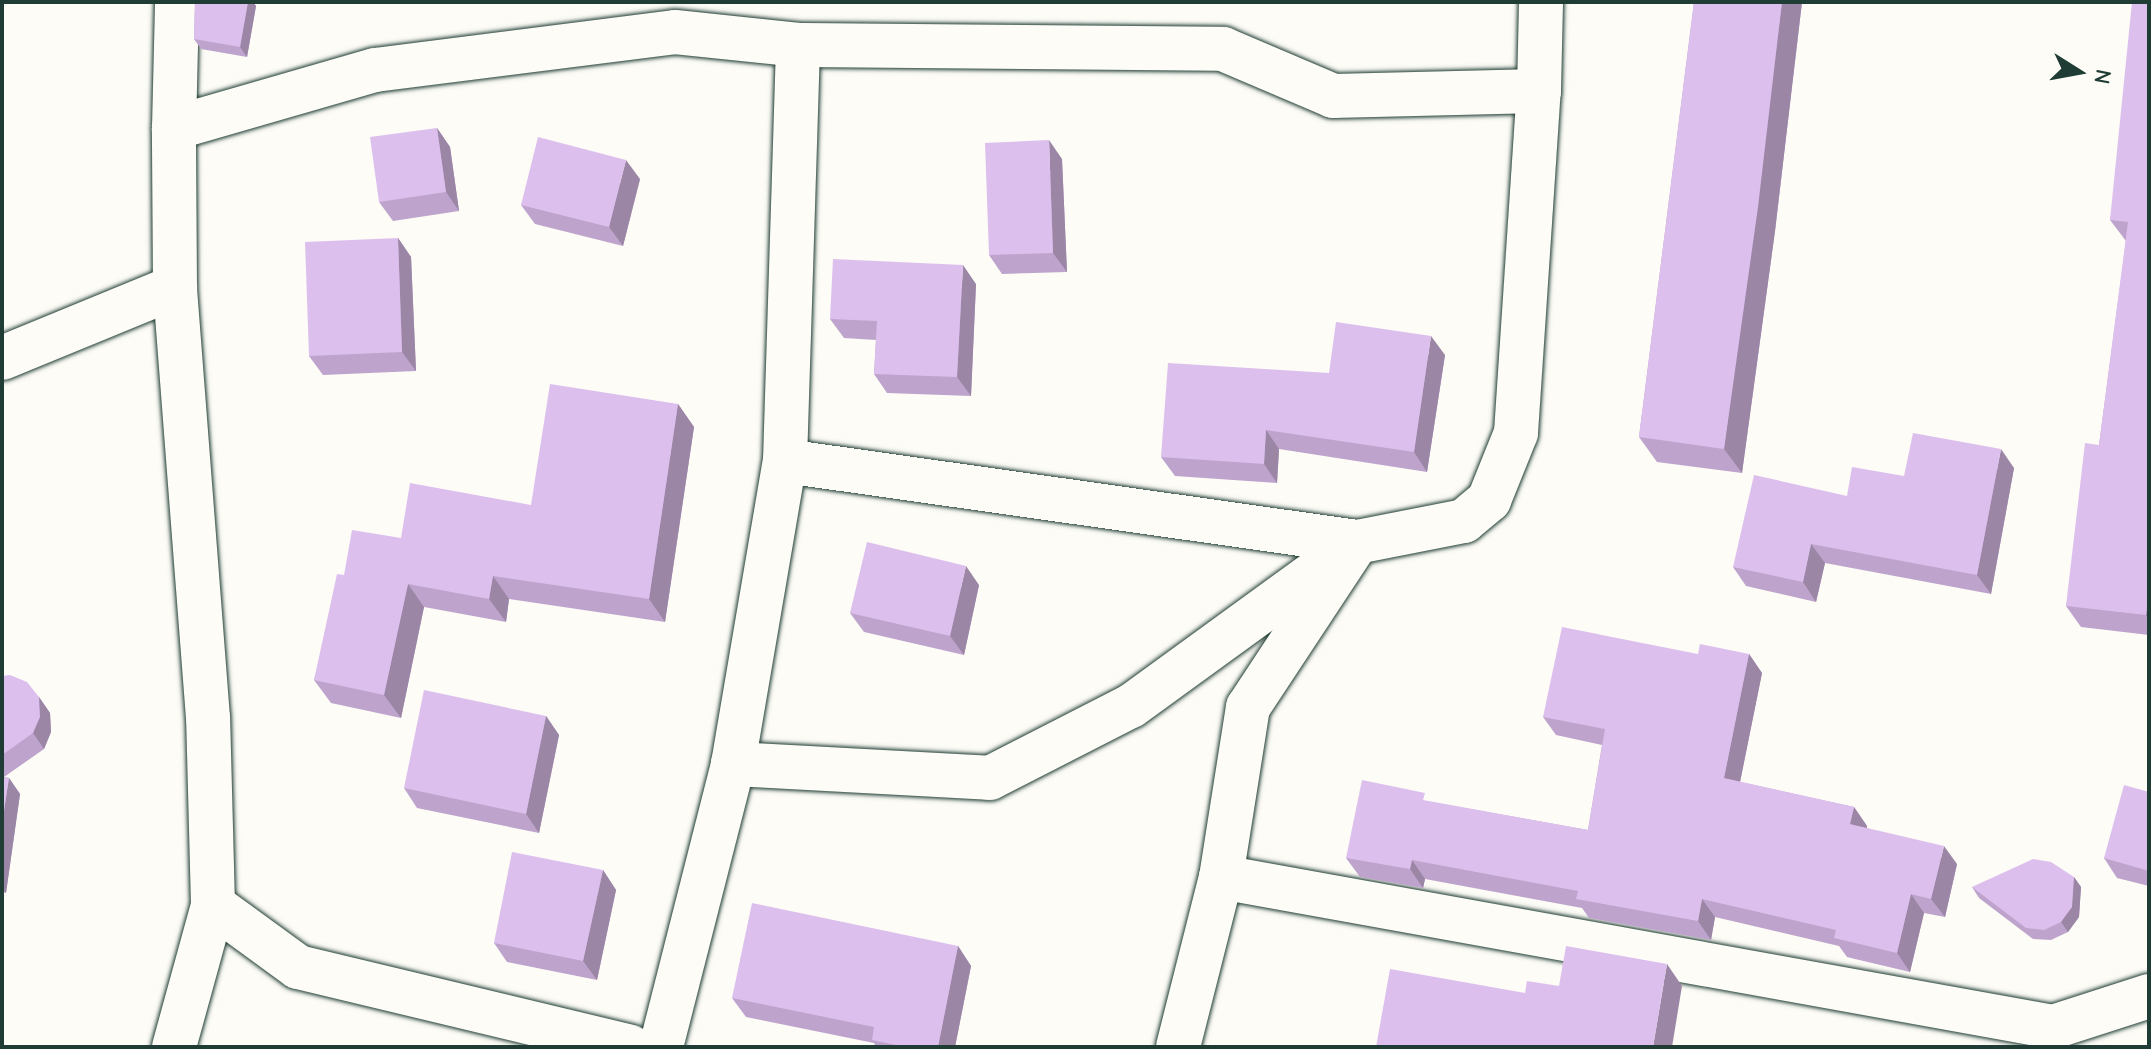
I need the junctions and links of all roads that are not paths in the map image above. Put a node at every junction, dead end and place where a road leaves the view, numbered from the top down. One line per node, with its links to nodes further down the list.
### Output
1 (177, 2): 5 (street)
2 (1541, 2): 4 (street)
3 (798, 45): 4 (street); 5 (street); 8 (street)
4 (1539, 91): 9 (street)
5 (174, 128): 6 (street)
6 (175, 287): 7 (street); 12 (street)
7 (2, 358)
8 (785, 461): 9 (street); 10 (street)
9 (1357, 542): 10 (street); 11 (street)
10 (733, 764): 17 (street)
11 (1221, 877): 14 (street); 18 (street)
12 (213, 905): 15 (street); 16 (street)
13 (2149, 996): 14 (street)
14 (2061, 1037)
15 (174, 1047)
16 (630, 1047)
17 (661, 1047)
18 (1178, 1047)

